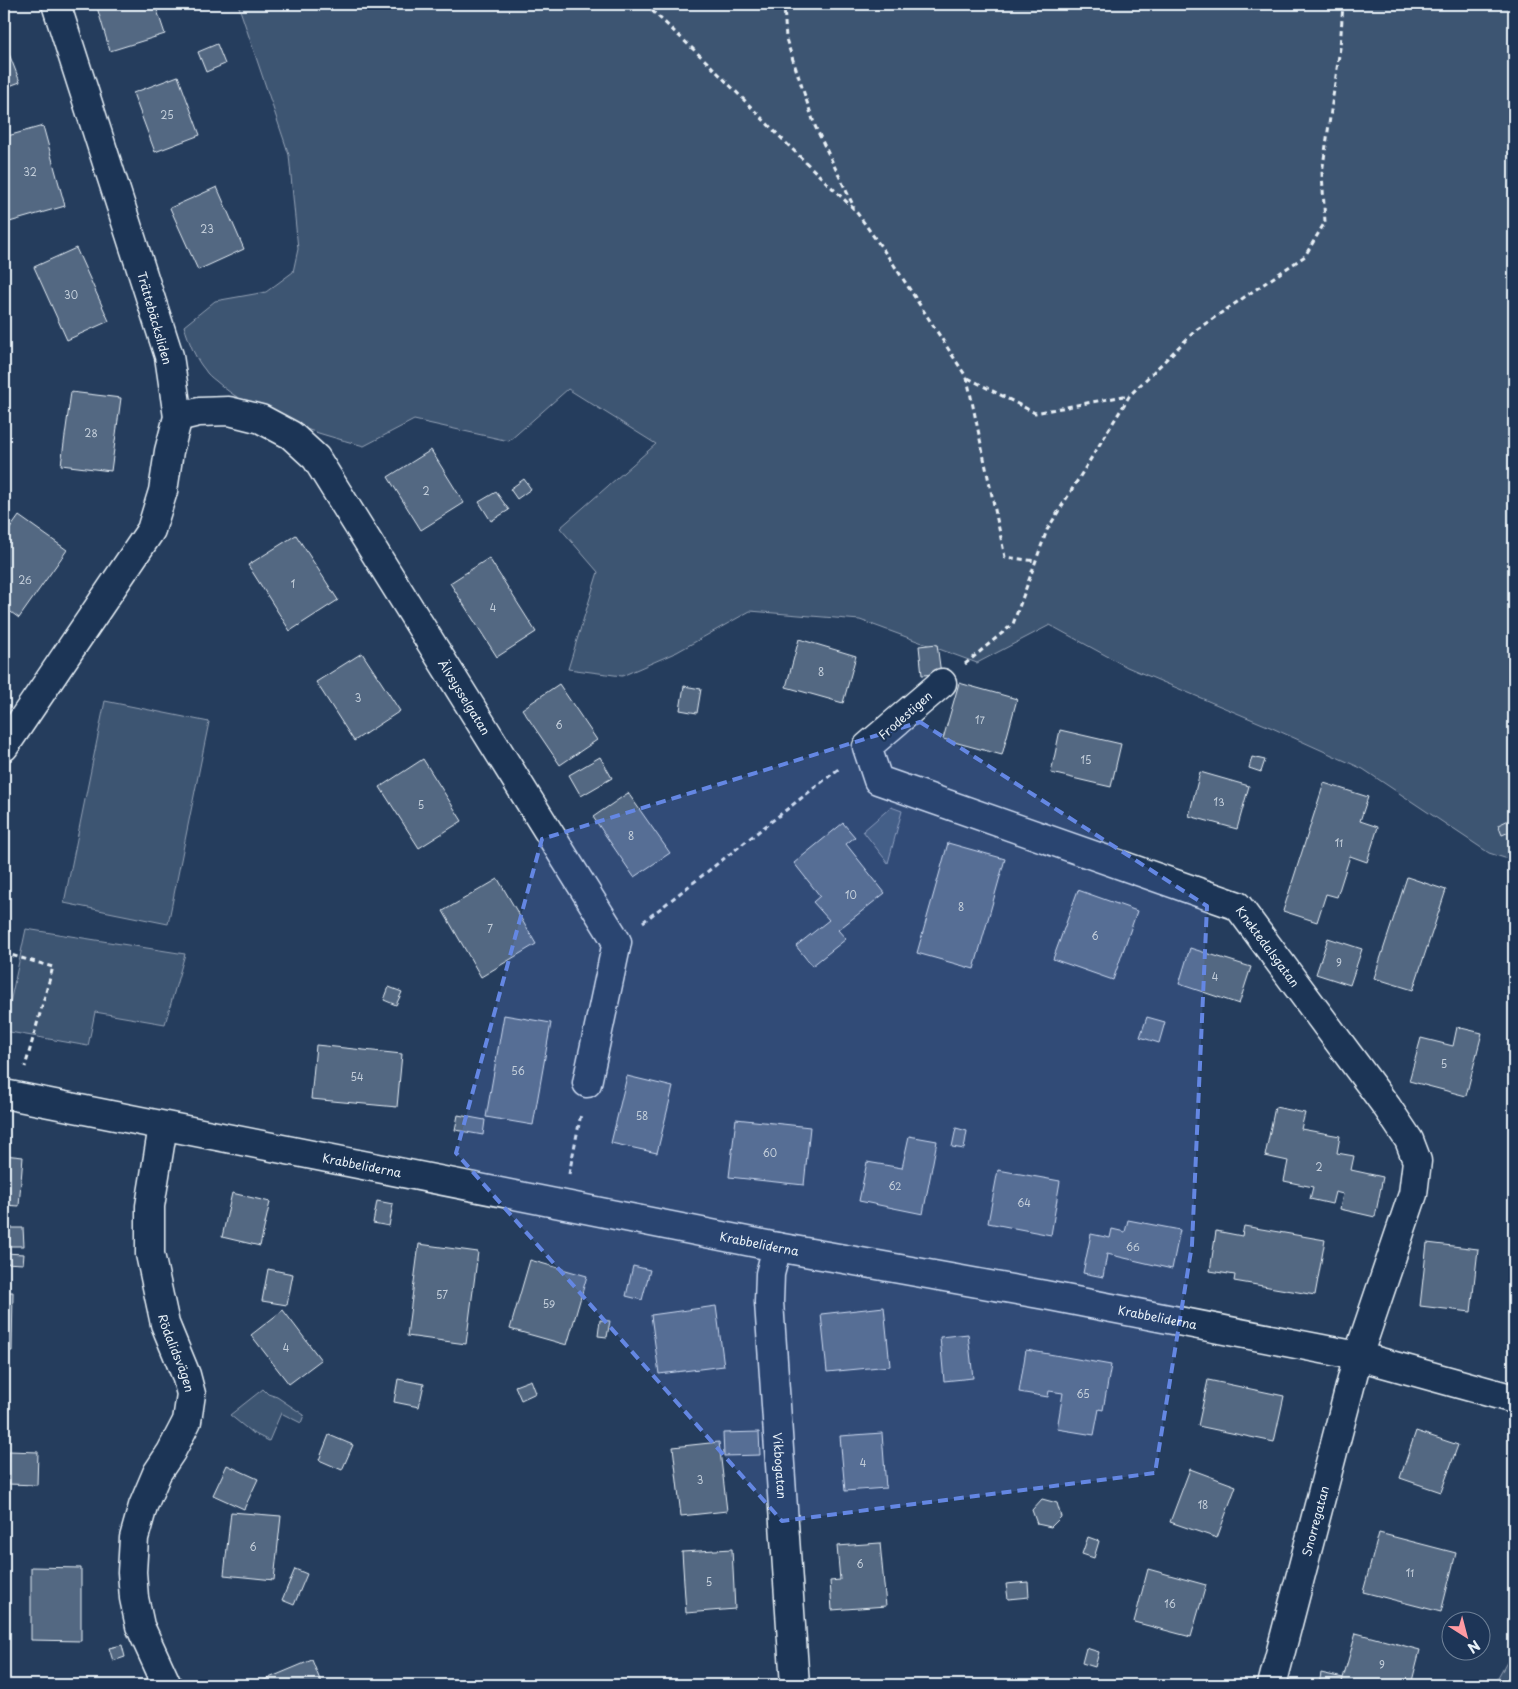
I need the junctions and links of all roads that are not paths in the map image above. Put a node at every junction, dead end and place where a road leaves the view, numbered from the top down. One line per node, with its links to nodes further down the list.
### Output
1 (56, 4): 2 (street, Trättebäcksliden)
2 (178, 417): 4 (street, Trättebäcksliden); 6 (street, Älvsysselgatan)
3 (942, 683): 5 (street, Frodestigen)
4 (4, 747)
5 (867, 747): 10 (street, Knektedalsgatan)
6 (587, 1083)
7 (10, 1096): 8 (street, Krabbeliderna)
8 (163, 1126): 9 (street, Krabbeliderna); 12 (street, Rödalidsvägen)
9 (777, 1247): 10 (street, Krabbeliderna); 13 (street, Vikbogatan)
10 (1358, 1356): 11 (street, Krabbeliderna); 14 (street, Snorregatan)
11 (1514, 1399)
12 (167, 1685)
13 (796, 1685)
14 (1272, 1685)

